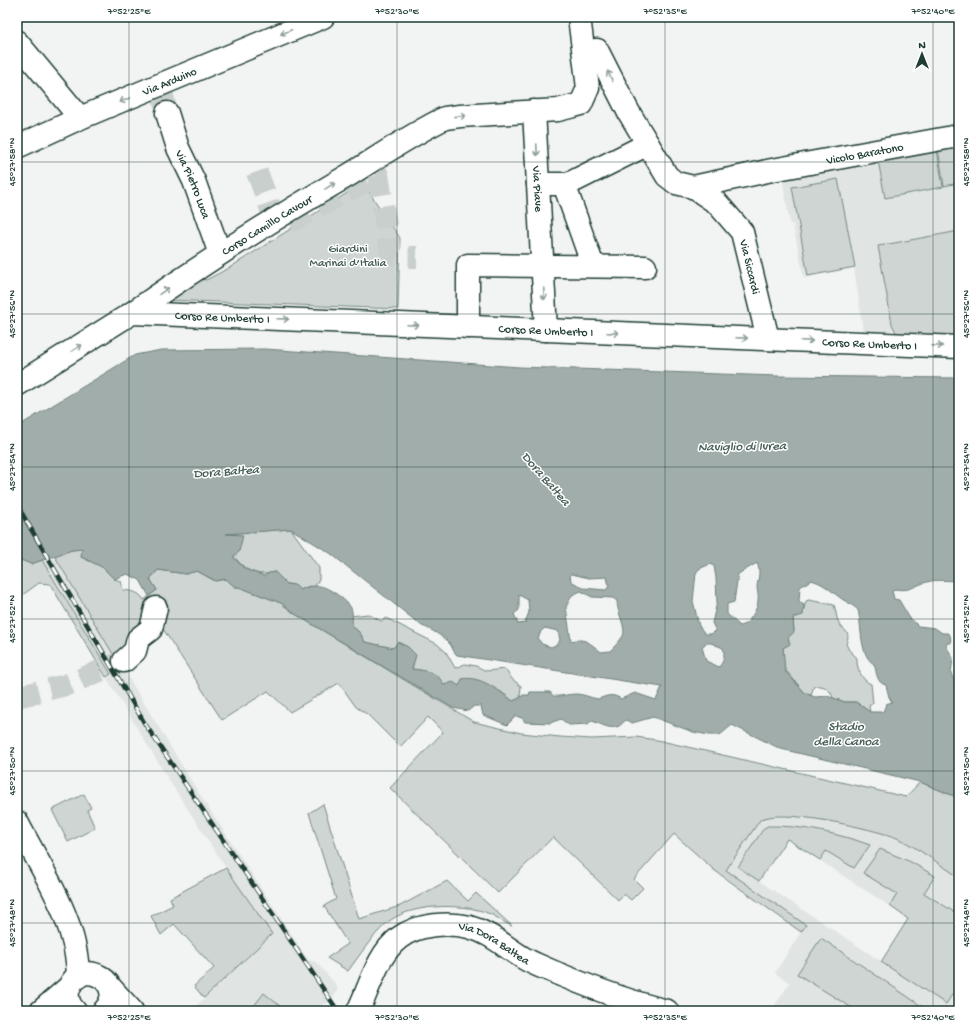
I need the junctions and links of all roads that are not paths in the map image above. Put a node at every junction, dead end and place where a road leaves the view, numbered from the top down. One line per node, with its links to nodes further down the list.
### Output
1 (323, 17): 7 (street, Via Arduino, one-way to 7)
2 (579, 17): 4 (street)
3 (17, 42): 7 (street)
4 (584, 51): 5 (street, Corso Camillo Cavour); 9 (street, one-way to 4)
5 (534, 111): 11 (street, Via Piave, one-way to 11); 14 (street, Corso Camillo Cavour, one-way to 5)
6 (168, 113): 14 (street, Via Pietro Luca)
7 (80, 118): 10 (street, Via Arduino)
8 (958, 136): 13 (street, Vicolo Baratono)
9 (648, 144): 12 (street); 13 (street)
10 (17, 147)
11 (538, 184): 12 (street); 15 (street, Via Piave)
12 (564, 184): 16 (street)
13 (684, 185): 21 (street, Via Siccardi)
14 (220, 254): 18 (street, Corso Camillo Cavour, one-way to 14)
15 (542, 266): 16 (street); 19 (street); 20 (street, Via Piave, one-way to 20)
16 (593, 266): 17 (street)
17 (646, 267)
18 (132, 313): 19 (street, Corso Re Umberto I, one-way to 19); 23 (street, Corso Camillo Cavour, one-way to 18)
19 (468, 327): 20 (street, Corso Re Umberto I)
20 (546, 330): 21 (street, Corso Re Umberto I, one-way to 21)
21 (768, 339): 22 (street, Corso Re Umberto I, one-way to 22)
22 (959, 347)
23 (17, 385)
24 (156, 608): 25 (street)
25 (124, 661)
26 (17, 822): 27 (street)
27 (89, 981): 29 (street); 30 (street); 31 (street); 32 (street)
28 (365, 1006): 33 (street, Via Dora Baltea)
29 (41, 1011)
30 (75, 1011)
31 (104, 1011)
32 (132, 1011)
33 (667, 1011)

